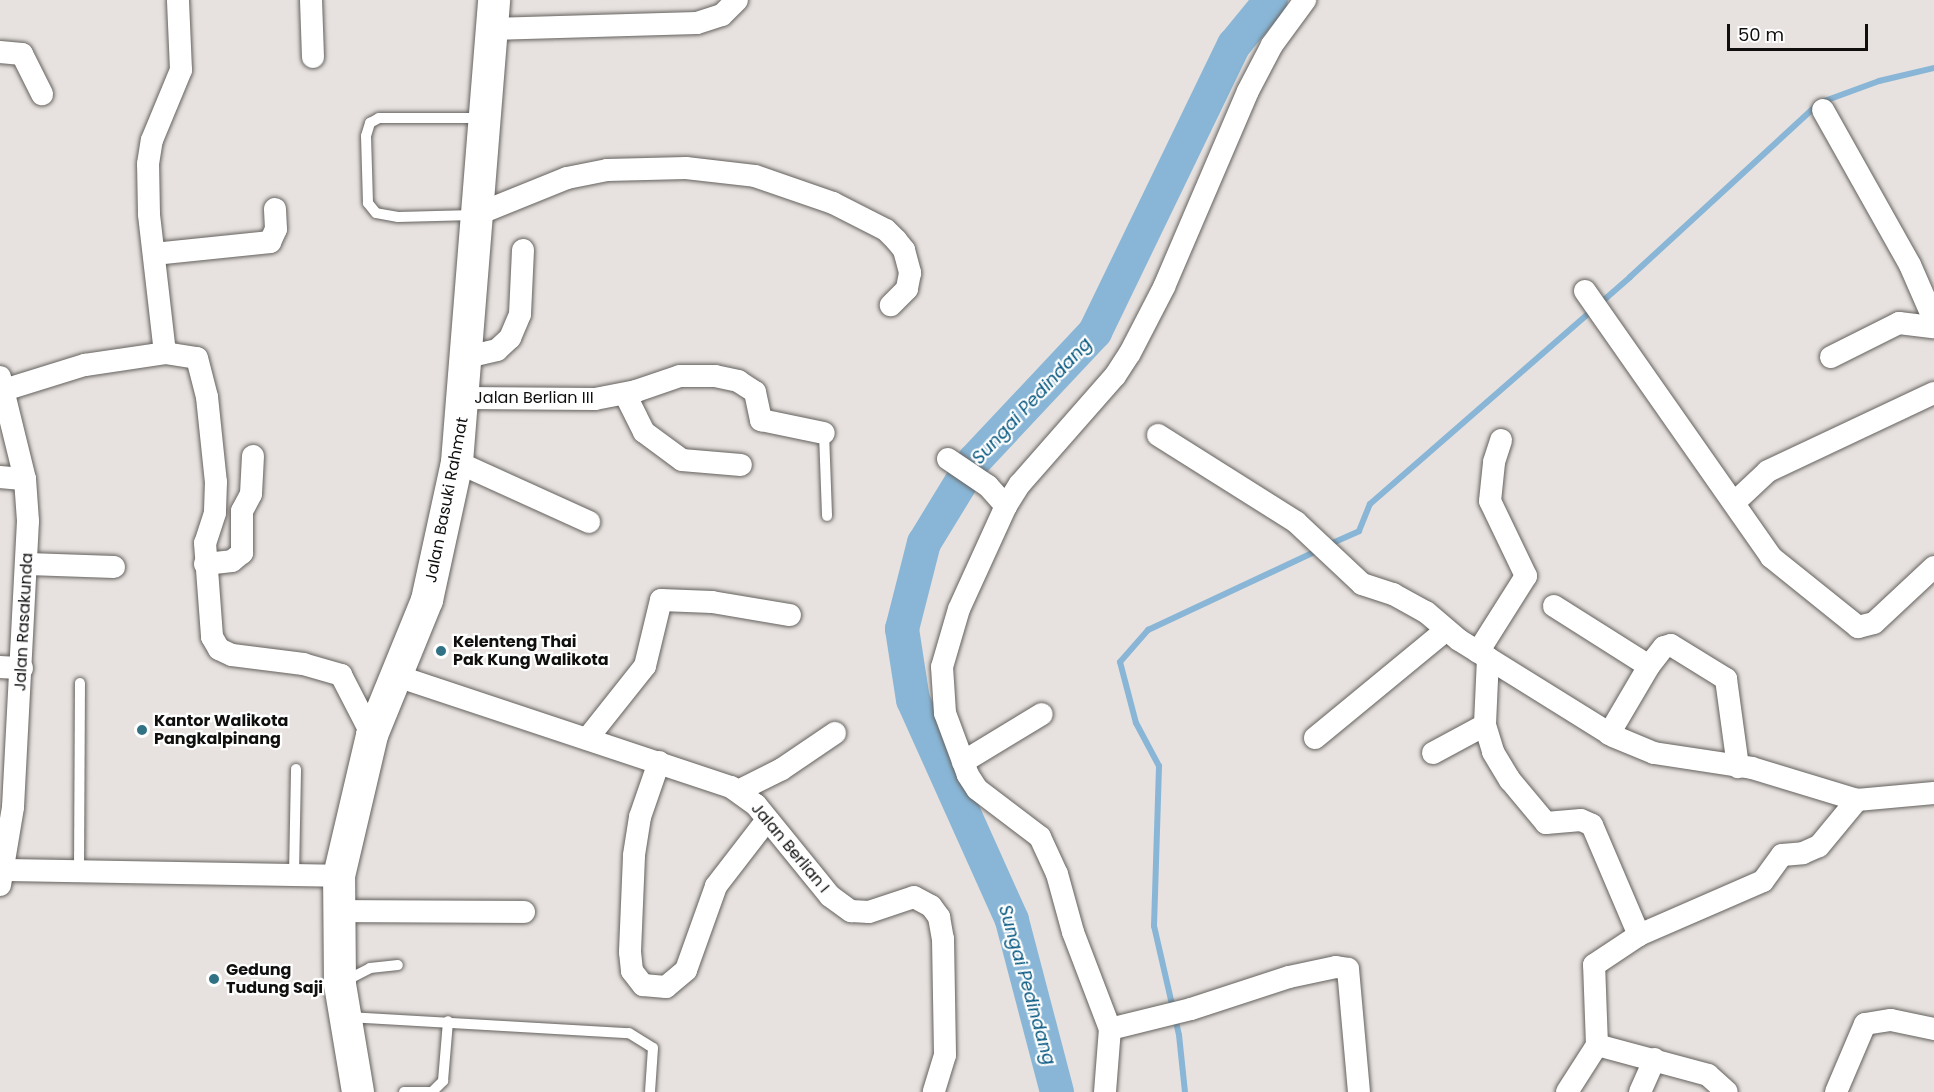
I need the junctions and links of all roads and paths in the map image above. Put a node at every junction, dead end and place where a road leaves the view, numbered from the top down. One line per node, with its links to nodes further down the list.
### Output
1 (178, 0): 14 (street)
2 (311, 0): 7 (street)
3 (737, 0): 5 (street)
4 (1305, 0): 36 (street)
5 (493, 15): 10 (street, Jalan Basuki Rahmat)
6 (0, 52): 8 (street)
7 (312, 57)
8 (42, 94)
9 (1823, 110): 17 (street)
10 (485, 118): 12 (street, Jalan Basuki Rahmat); 12 (lane)
11 (275, 209): 14 (street)
12 (478, 214): 16 (street); 20 (street, Jalan Basuki Rahmat)
13 (523, 250): 20 (street)
14 (154, 254): 19 (street)
15 (1585, 291): 35 (street)
16 (891, 305)
17 (1934, 320)
18 (1934, 327): 21 (street)
19 (165, 353): 24 (street); 40 (street)
20 (467, 357): 25 (street, Jalan Basuki Rahmat)
21 (1831, 357)
22 (1934, 393): 35 (street)
23 (625, 394): 25 (street, Jalan Berlian III); 26 (street, Jalan Berlian III); 32 (street)
24 (3, 395): 34 (street, Jalan Rasakunda)
25 (465, 398): 31 (street, Jalan Basuki Rahmat)
26 (824, 433): 37 (lane)
27 (1158, 435): 45 (street)
28 (1502, 440): 46 (street)
29 (253, 456): 40 (street)
30 (948, 459): 36 (street)
31 (457, 462): 38 (street); 49 (street, Jalan Basuki Rahmat)
32 (741, 465)
33 (0, 477): 34 (street)
34 (25, 479): 39 (street, Jalan Rasakunda)
35 (1735, 502): 42 (street)
36 (1006, 506): 60 (street)
37 (827, 516)
38 (589, 522)
39 (28, 564): 41 (street); 48 (street, Jalan Rasakunda)
40 (205, 564): 55 (street)
41 (114, 567)
42 (1934, 567)
43 (1554, 606): 47 (street)
44 (790, 615): 57 (street)
45 (1446, 631): 46 (street); 56 (street)
46 (1483, 655): 52 (street); 54 (street)
47 (1649, 666): 54 (street); 61 (street)
48 (11, 667): 67 (street, Jalan Rasakunda)
49 (397, 676): 55 (street, Jalan Basuki Rahmat); 57 (street, Jalan Berlian I)
50 (80, 683): 68 (lane)
51 (1042, 714): 60 (street)
52 (1485, 725): 58 (street); 74 (street)
53 (835, 733): 63 (street)
54 (1609, 734): 61 (street)
55 (372, 735): 70 (street, Jalan Basuki Rahmat)
56 (1315, 738)
57 (587, 740): 59 (street, Jalan Berlian I)
58 (1433, 753)
59 (659, 762): 63 (street, Jalan Berlian I); 66 (street)
60 (963, 762): 79 (street)
61 (1738, 766): 65 (street)
62 (296, 769): 69 (lane)
63 (738, 791): 66 (street, Jalan Berlian I)
64 (1934, 793): 65 (street)
65 (1857, 800): 74 (street)
66 (767, 820): 86 (street, Jalan Berlian I)
67 (6, 822): 71 (street, Jalan Rasakunda)
68 (79, 871): 69 (street); 71 (street)
69 (294, 875): 70 (street)
70 (339, 876): 72 (street, Jalan Basuki Rahmat)
71 (2, 878)
72 (337, 911): 73 (street); 76 (street, Jalan Basuki Rahmat)
73 (524, 912)
74 (1639, 935): 81 (street)
75 (398, 965): 76 (lane)
76 (340, 984): 77 (street, Jalan Basuki Rahmat)
77 (344, 1017): 78 (lane); 83 (street, Jalan Basuki Rahmat)
78 (448, 1022): 84 (lane); 85 (lane)
79 (1110, 1029): 87 (street); 88 (street)
80 (1934, 1029): 92 (street)
81 (1597, 1045): 82 (street); 89 (street)
82 (1655, 1059): 90 (street); 91 (street)
83 (357, 1092)
84 (404, 1092)
85 (650, 1092)
86 (934, 1092)
87 (1105, 1092)
88 (1359, 1092)
89 (1567, 1092)
90 (1640, 1092)
91 (1727, 1092)
92 (1836, 1092)

